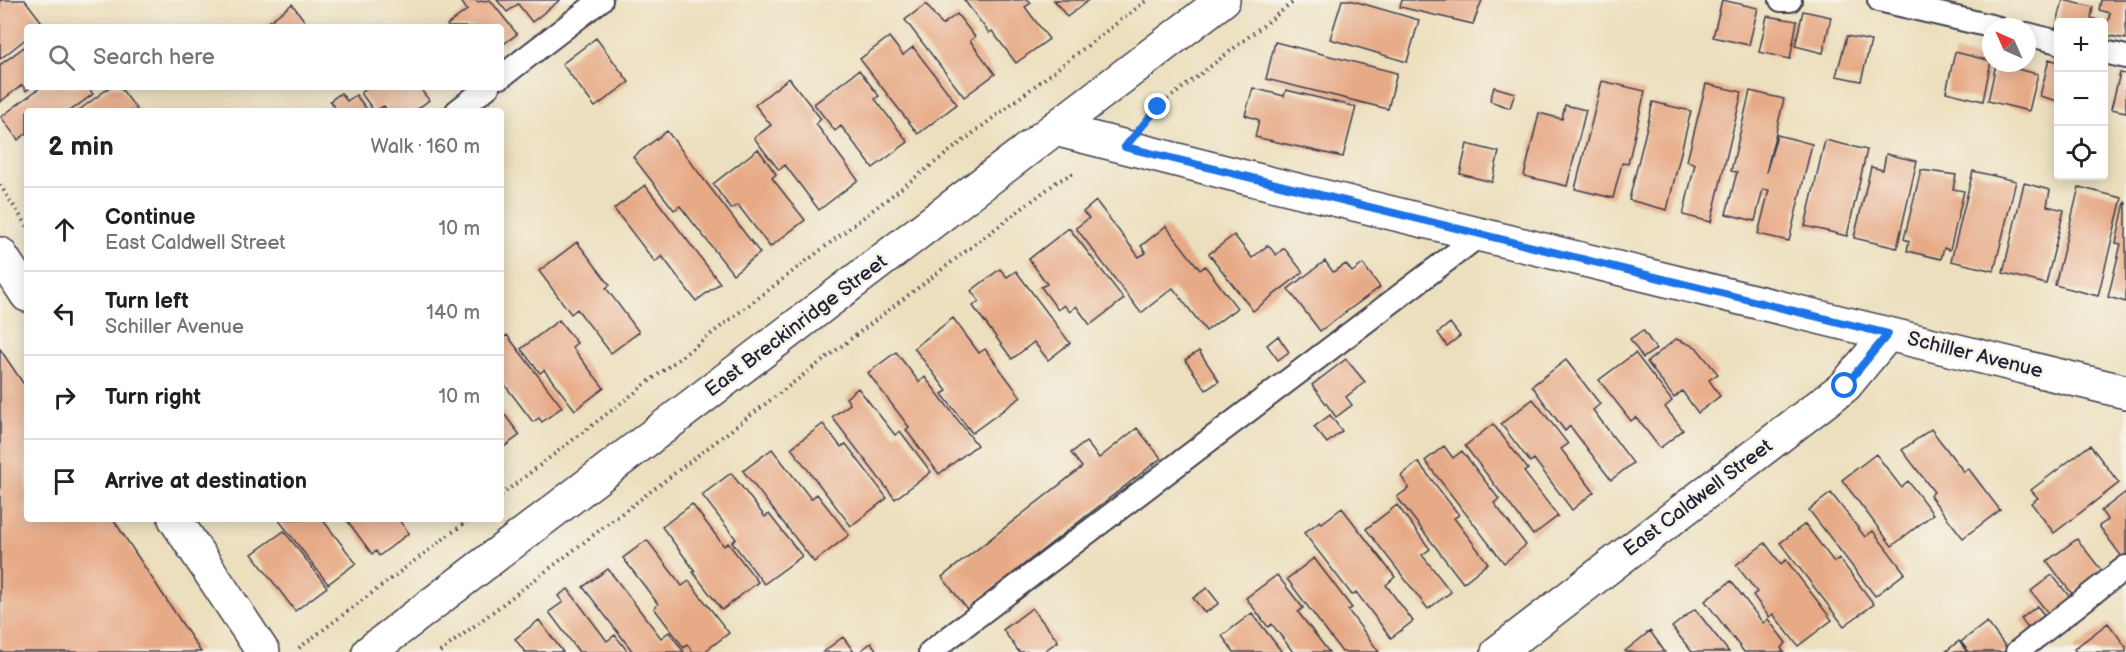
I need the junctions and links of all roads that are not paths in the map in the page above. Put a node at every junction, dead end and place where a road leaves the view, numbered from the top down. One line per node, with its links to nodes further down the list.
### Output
1 (601, 0): 11 (lane)
2 (1223, 0): 14 (street, East Breckinridge Street)
3 (1781, 0): 4 (lane)
4 (1790, 0)
5 (1879, 0): 6 (lane)
6 (1982, 24)
7 (2036, 36): 8 (lane)
8 (2054, 41)
9 (2108, 53): 10 (lane)
10 (2126, 57)
11 (504, 75)
12 (484, 90): 13 (lane)
13 (461, 108)
14 (1055, 129): 15 (street, Schiller Avenue); 23 (street, East Breckinridge Street)
15 (1480, 235): 18 (street, Schiller Avenue); 24 (lane)
16 (0, 254): 17 (street)
17 (24, 290)
18 (1888, 334): 19 (street, Schiller Avenue); 25 (street, East Caldwell Street)
19 (2126, 392)
20 (177, 522): 22 (street)
21 (2126, 567): 26 (lane)
22 (263, 652)
23 (369, 652)
24 (930, 652)
25 (1498, 652)
26 (2017, 652)

